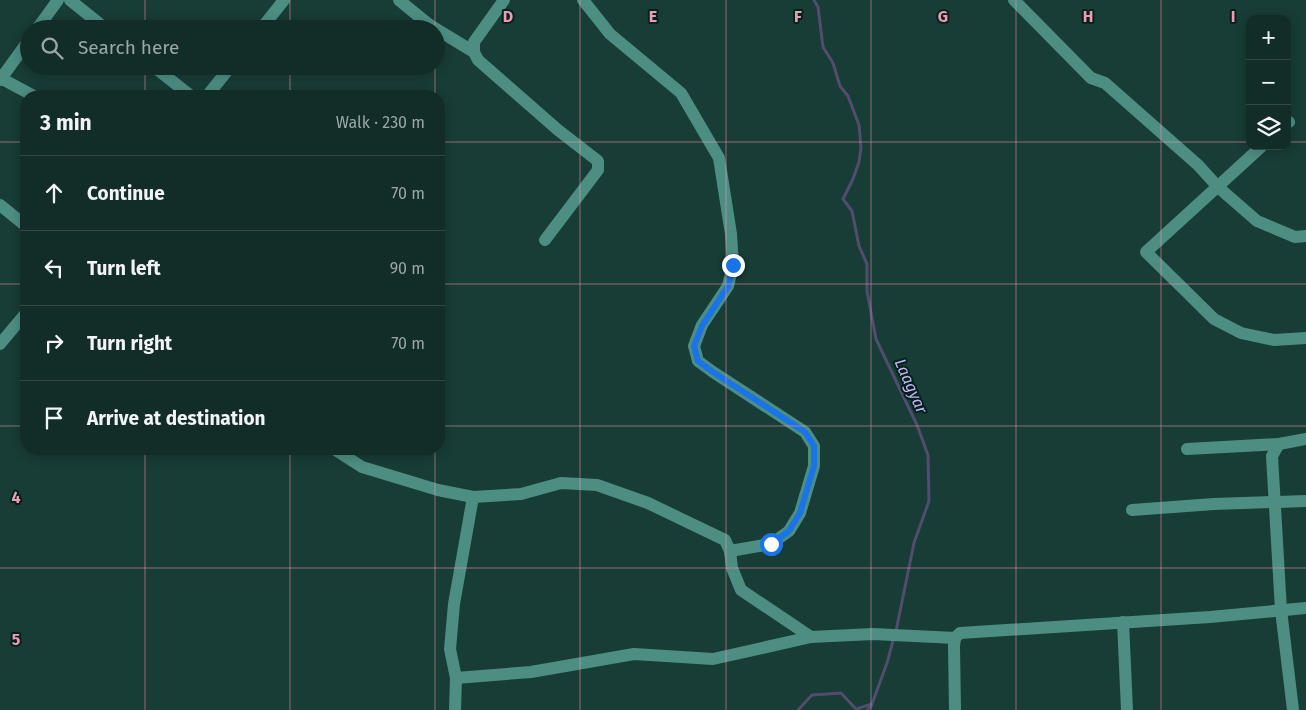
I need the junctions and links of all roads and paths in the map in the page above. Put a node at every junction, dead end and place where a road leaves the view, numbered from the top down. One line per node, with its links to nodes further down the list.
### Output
1 (58, 0): 9 (street)
2 (70, 0): 10 (street)
3 (284, 0): 11 (street)
4 (399, 0): 12 (street)
5 (504, 0): 15 (street)
6 (572, 0): 8 (street)
7 (1014, 0): 23 (street)
8 (585, 2): 39 (street)
9 (44, 20)
10 (95, 20)
11 (268, 20)
12 (423, 20)
13 (445, 34): 15 (street)
14 (20, 52): 18 (street)
15 (474, 52): 27 (street)
16 (164, 75): 20 (street)
17 (224, 75): 21 (street)
18 (1, 78): 19 (street)
19 (23, 90)
20 (183, 90)
21 (211, 90)
22 (1258, 150): 23 (street)
23 (1218, 187): 26 (street); 30 (street)
24 (0, 205): 25 (street)
25 (20, 221)
26 (1306, 236)
27 (545, 240)
28 (20, 319): 29 (street)
29 (3, 336)
30 (1306, 338)
31 (1306, 439): 32 (street)
32 (1279, 444): 33 (street); 36 (street)
33 (1187, 449)
34 (343, 455): 35 (street)
35 (473, 497): 39 (street); 45 (street)
36 (1274, 501): 37 (street); 38 (street); 41 (street)
37 (1306, 501)
38 (1132, 510)
39 (730, 551): 43 (street)
40 (1306, 608): 41 (street)
41 (1281, 610): 42 (street); 49 (street)
42 (1123, 622): 44 (street); 48 (street)
43 (811, 637): 44 (street); 45 (street)
44 (955, 638): 47 (street)
45 (456, 678): 46 (street)
46 (455, 710)
47 (955, 710)
48 (1128, 710)
49 (1293, 710)

